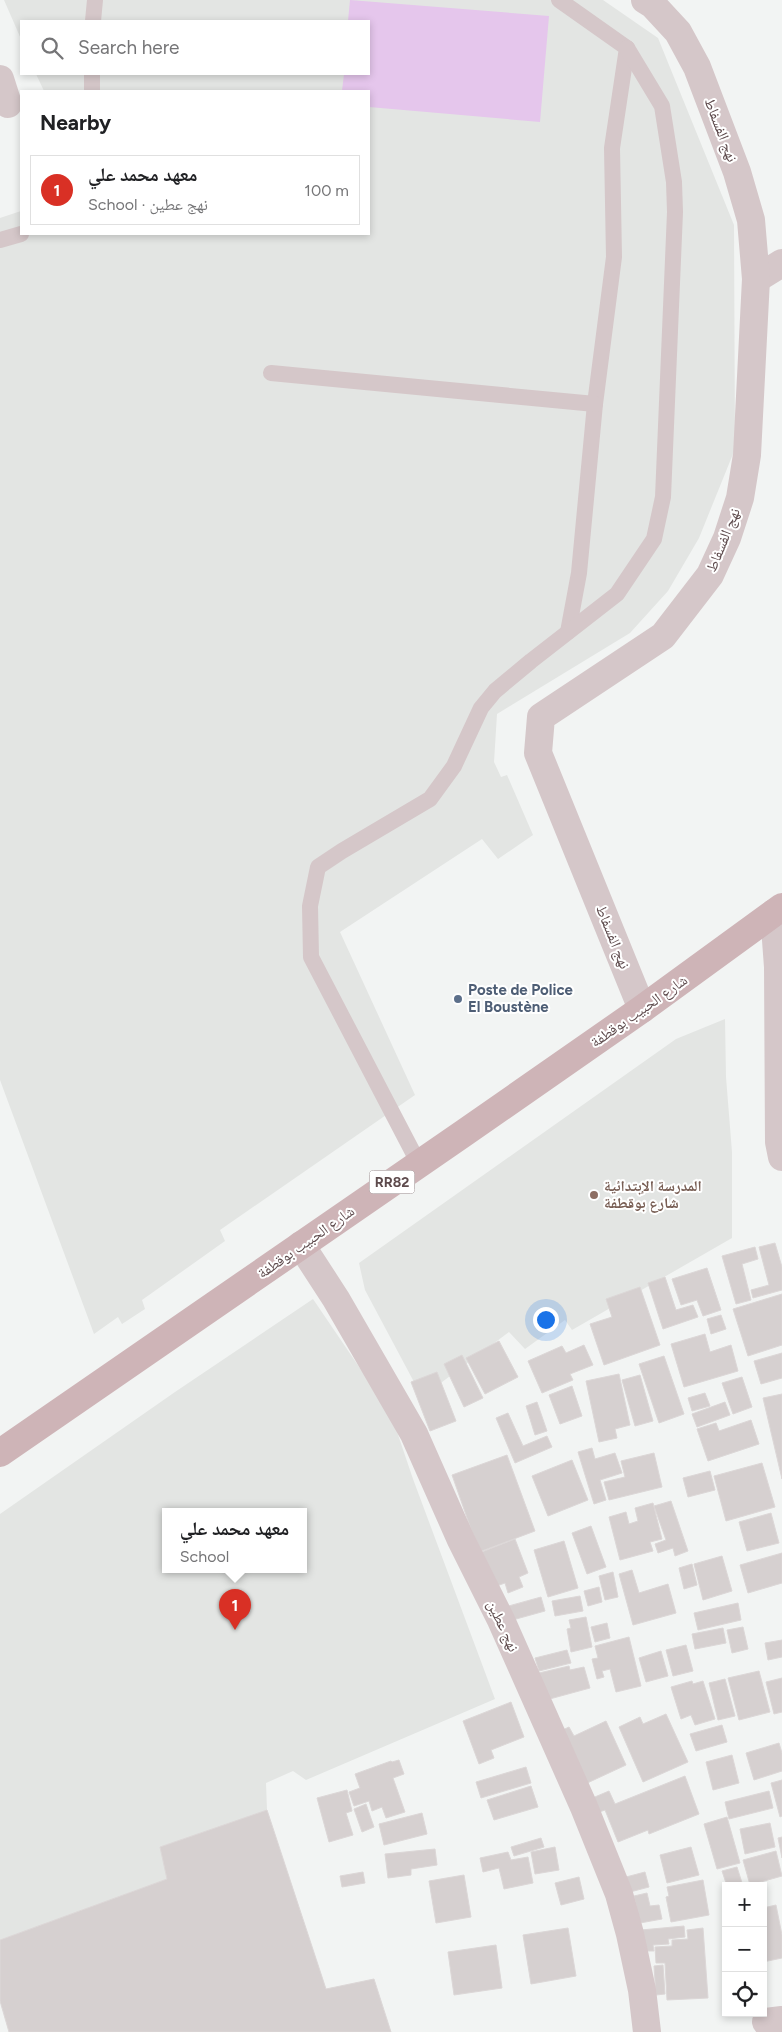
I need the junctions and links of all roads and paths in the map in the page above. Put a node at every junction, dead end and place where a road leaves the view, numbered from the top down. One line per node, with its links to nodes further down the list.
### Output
1 (95, 0): 4 (lane)
2 (559, 0): 5 (lane)
3 (652, 2): 11 (street, نهج الفسفاط)
4 (93, 20)
5 (627, 48): 13 (lane); 14 (lane)
6 (92, 75): 7 (lane)
7 (92, 90)
8 (20, 234): 9 (lane)
9 (0, 240)
10 (782, 263): 11 (street)
11 (756, 279): 16 (street, نهج الفسفاط)
12 (271, 373): 13 (lane)
13 (595, 404): 14 (lane)
14 (568, 632): 18 (lane)
15 (778, 910): 16 (main road, شارع الحبيب بوقطفة / RR82); 17 (street)
16 (642, 1009): 18 (main road, شارع الحبيب بوقطفة / RR82)
17 (782, 1157)
18 (419, 1164): 19 (main road, شارع الحبيب بوقطفة / RR82)
19 (301, 1245): 20 (main road, شارع الحبيب بوقطفة / RR82); 21 (street, نهج عطين)
20 (0, 1453)
21 (647, 2032)

